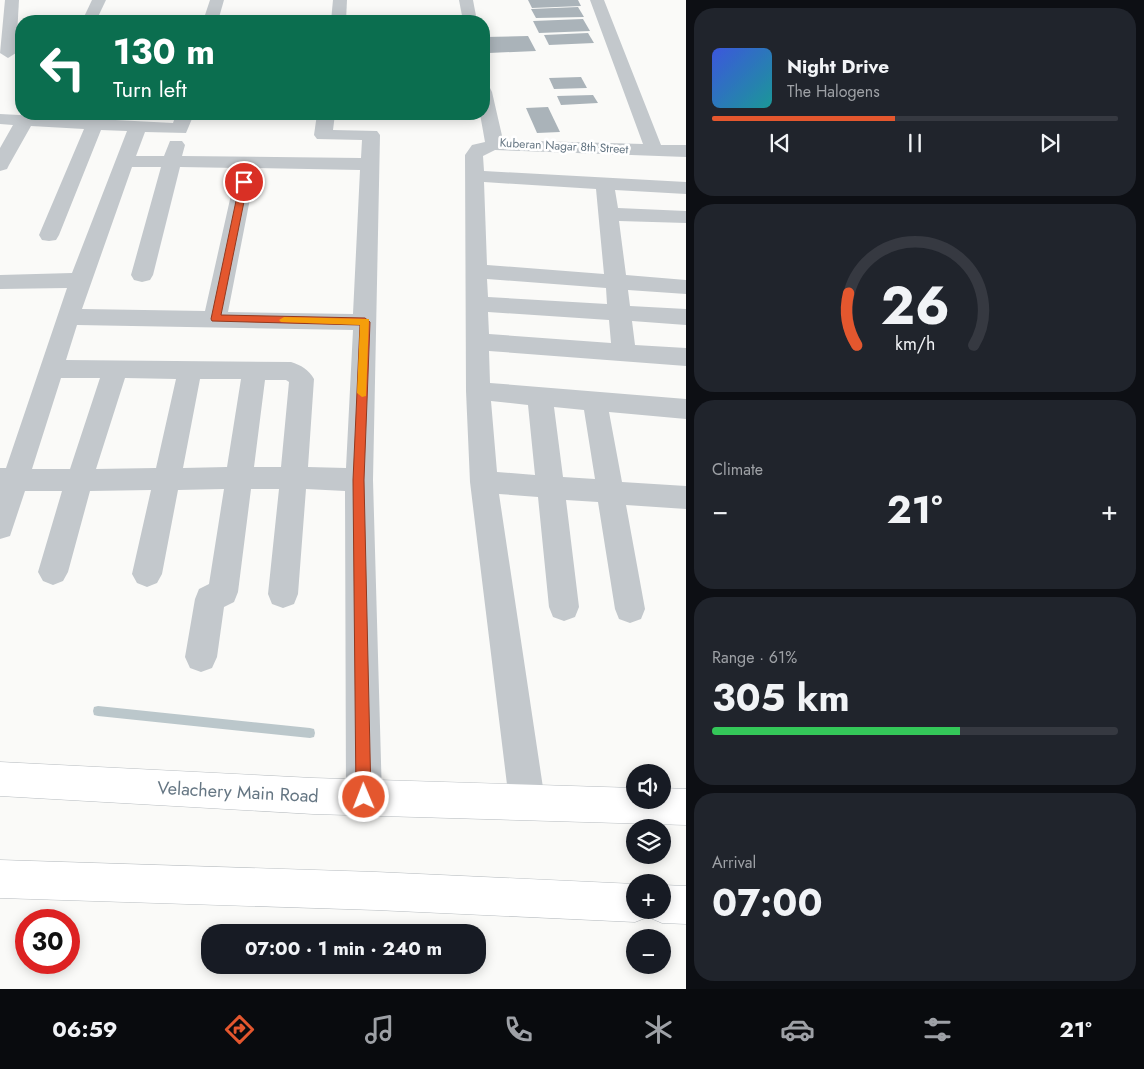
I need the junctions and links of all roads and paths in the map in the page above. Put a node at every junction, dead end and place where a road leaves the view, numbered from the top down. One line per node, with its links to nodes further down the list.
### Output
1 (12, 0): 11 (street)
2 (100, 0): 7 (street)
3 (217, 0): 8 (street)
4 (340, 0): 9 (street)
5 (466, 0): 10 (street)
6 (597, 0): 22 (street)
7 (92, 15)
8 (213, 15)
9 (339, 15)
10 (469, 15)
11 (10, 53)
12 (0, 119): 13 (street)
13 (15, 120)
14 (25, 120): 19 (street); 28 (street)
15 (174, 120): 20 (street)
16 (180, 120): 25 (street)
17 (325, 120): 27 (street)
18 (490, 120): 21 (street, Kuberan Nagar 8th Street)
19 (96, 124): 20 (street); 34 (street)
20 (138, 126): 24 (street)
21 (495, 145): 22 (street, Kuberan Nagar 8th Street); 29 (street)
22 (654, 150): 23 (street, Kuberan Nagar 8th Street)
23 (686, 151)
24 (125, 161): 25 (street); 37 (street)
25 (172, 161): 26 (street); 36 (street)
26 (248, 162): 27 (street); 45 (street)
27 (370, 164): 46 (street)
28 (0, 165)
29 (474, 176): 30 (street); 35 (street)
30 (605, 184): 31 (street); 32 (street)
31 (686, 188)
32 (608, 214): 33 (street); 39 (street)
33 (686, 217)
34 (49, 235)
35 (476, 271): 39 (street); 41 (street)
36 (142, 275)
37 (80, 280): 38 (street); 43 (street)
38 (0, 282)
39 (616, 282): 40 (street); 42 (street)
40 (686, 287)
41 (477, 304): 42 (street); 47 (street)
42 (619, 312): 44 (street); 48 (street)
43 (68, 317): 45 (street); 51 (street)
44 (686, 317)
45 (215, 319): 46 (street)
46 (365, 322): 63 (street)
47 (478, 342): 48 (street); 54 (street)
48 (624, 353): 49 (street)
49 (686, 357)
50 (116, 368): 51 (street); 52 (street); 62 (street)
51 (52, 369): 61 (street)
52 (190, 370): 53 (street); 60 (street)
53 (254, 372): 58 (street); 59 (street)
54 (478, 391): 55 (street); 64 (street)
55 (540, 397): 56 (street); 65 (street)
56 (595, 401): 57 (street); 66 (street)
57 (686, 409)
58 (238, 476): 59 (street); 60 (street); 74 (street)
59 (294, 477): 63 (street); 71 (street)
60 (168, 478): 62 (street); 70 (street)
61 (7, 479): 62 (street); 68 (street)
62 (79, 480): 69 (street)
63 (359, 480): 76 (street)
64 (484, 482): 65 (street); 77 (street)
65 (550, 488): 66 (street); 72 (street)
66 (612, 492): 67 (street); 73 (street)
67 (686, 498)
68 (0, 528)
69 (53, 572)
70 (147, 574)
71 (282, 594)
72 (564, 607)
73 (630, 608)
74 (201, 657)
75 (0, 780): 76 (main road, Velachery Main Road)
76 (364, 797): 77 (main road, Velachery Main Road)
77 (528, 801): 78 (main road, Velachery Main Road)
78 (686, 806)
79 (0, 879): 80 (main road)
80 (626, 903)
81 (671, 904): 82 (main road)
82 (686, 905)

